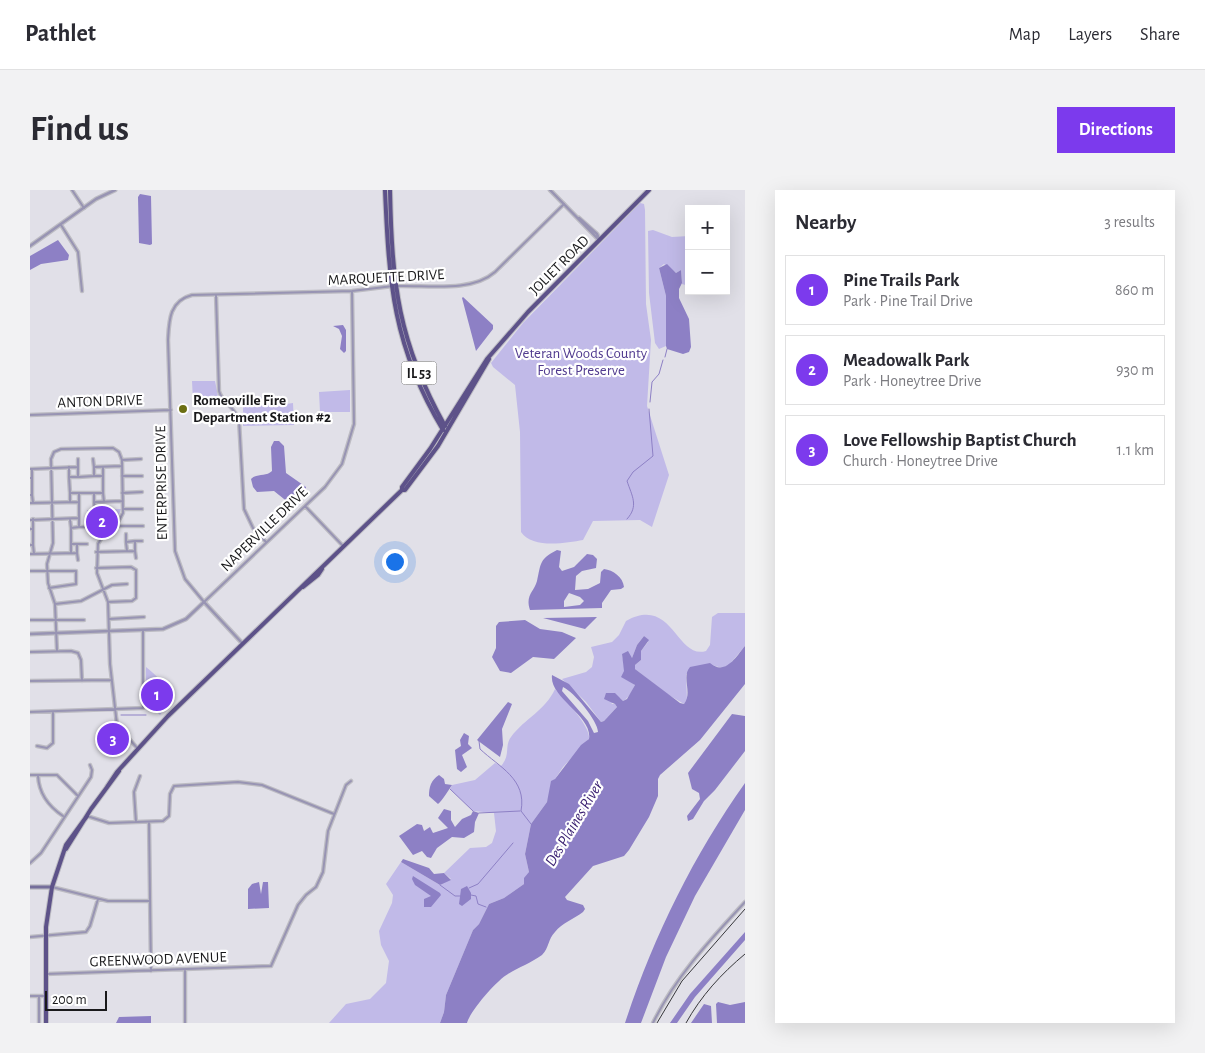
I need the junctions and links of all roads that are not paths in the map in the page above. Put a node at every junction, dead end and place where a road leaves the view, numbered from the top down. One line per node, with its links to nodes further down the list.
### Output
1 (72, 190): 8 (street)
2 (115, 190): 8 (street)
3 (386, 190): 12 (main road, IL 53)
4 (390, 190): 12 (main road, IL 53)
5 (550, 190): 7 (street)
6 (649, 190): 10 (main road, JOLIET ROAD)
7 (564, 204): 10 (street); 12 (street, MARQUETTE DRIVE)
8 (84, 208): 9 (street)
9 (61, 224): 11 (street); 13 (street)
10 (599, 240): 17 (main road, JOLIET ROAD)
11 (30, 246)
12 (393, 286): 14 (street, MARQUETTE DRIVE); 20 (main road, IL 53)
13 (82, 291)
14 (352, 291): 15 (street, MARQUETTE DRIVE); 55 (street, NAPERVILLE DRIVE)
15 (216, 294): 16 (street, MARQUETTE DRIVE); 73 (street)
16 (180, 300): 18 (street, ENTERPRISE DRIVE)
17 (489, 359): 20 (main road, JOLIET ROAD); 21 (main road, JOLIET ROAD)
18 (171, 410): 19 (street, ANTON DRIVE); 96 (street, ENTERPRISE DRIVE)
19 (30, 414)
20 (444, 427): 21 (main road, IL 53); 40 (main road, JOLIET ROAD)
21 (447, 432): 40 (main road, JOLIET ROAD)
22 (93, 459): 28 (street)
23 (141, 459): 25 (street)
24 (78, 460): 27 (street)
25 (122, 460): 26 (street); 30 (street)
26 (122, 466): 29 (street); 35 (street)
27 (78, 467): 31 (street); 38 (street)
28 (94, 467): 29 (street); 33 (street)
29 (103, 467): 34 (street)
30 (51, 468): 31 (street); 32 (street); 49 (street)
31 (69, 468): 37 (street)
32 (31, 469): 39 (street)
33 (94, 476): 34 (street); 38 (street)
34 (103, 476): 45 (street)
35 (122, 476): 36 (street); 46 (street)
36 (142, 476)
37 (69, 477): 38 (street); 42 (street)
38 (78, 477)
39 (31, 478): 47 (street)
40 (402, 490): 78 (main road)
41 (142, 492): 46 (street)
42 (70, 493): 43 (street); 50 (street)
43 (79, 493): 44 (street); 51 (street)
44 (94, 493): 45 (street); 52 (street)
45 (104, 493): 53 (street)
46 (122, 493): 48 (street)
47 (31, 495): 54 (street)
48 (123, 501): 53 (street); 56 (street)
49 (51, 502): 50 (street); 54 (street); 60 (street)
50 (70, 502): 51 (street)
51 (79, 502): 59 (street)
52 (94, 502): 53 (street); 58 (street)
53 (104, 502)
54 (31, 503)
55 (305, 506): 73 (street, NAPERVILLE DRIVE); 78 (street)
56 (123, 509): 57 (street); 63 (street)
57 (142, 509)
58 (95, 510)
59 (79, 518): 61 (street); 66 (street)
60 (52, 519): 61 (street); 62 (street); 86 (street)
61 (70, 519): 65 (street)
62 (31, 520): 68 (street)
63 (115, 526): 64 (street); 81 (street)
64 (143, 526)
65 (71, 528): 66 (street); 74 (street)
66 (79, 528): 67 (street)
67 (87, 528)
68 (32, 529): 77 (street)
69 (126, 534): 72 (street)
70 (135, 541): 71 (street); 72 (street); 80 (street)
71 (142, 541)
72 (126, 542): 79 (street)
73 (266, 542): 96 (street, NAPERVILLE DRIVE)
74 (71, 544): 75 (street); 82 (street)
75 (77, 544): 76 (street); 83 (street)
76 (86, 544)
77 (32, 545): 85 (street)
78 (344, 548): 107 (main road)
79 (127, 551): 80 (street); 81 (street)
80 (136, 551): 87 (street)
81 (96, 552): 89 (street)
82 (71, 553): 83 (street); 86 (street)
83 (77, 553): 88 (street)
84 (30, 554): 85 (street)
85 (34, 554): 86 (street)
86 (50, 554): 90 (street)
87 (136, 558)
88 (78, 560)
89 (96, 568): 94 (street); 95 (street)
90 (47, 570): 91 (street); 93 (street); 93 (street)
91 (30, 571)
92 (127, 584): 94 (street)
93 (50, 588): 97 (street)
94 (104, 589): 95 (street); 97 (street)
95 (108, 602): 99 (street)
96 (204, 602): 103 (street, NAPERVILLE DRIVE); 107 (street, ENTERPRISE DRIVE)
97 (55, 604): 102 (street)
98 (144, 617): 99 (street)
99 (109, 619): 104 (street)
100 (30, 620): 102 (street)
101 (84, 620): 102 (street)
102 (56, 621): 106 (street)
103 (143, 630): 104 (street, NAPERVILLE DRIVE); 113 (street)
104 (109, 632): 106 (street, NAPERVILLE DRIVE); 110 (street)
105 (30, 634): 106 (street, NAPERVILLE DRIVE)
106 (56, 634): 108 (street)
107 (243, 644): 117 (main road)
108 (57, 651): 109 (street); 112 (street)
109 (30, 652)
110 (112, 680): 112 (street); 113 (street)
111 (30, 681): 112 (street)
112 (82, 681)
113 (115, 710): 115 (street); 117 (street)
114 (30, 712): 115 (street)
115 (52, 712): 116 (street)
116 (37, 746)
117 (138, 749): 126 (main road)
118 (90, 765): 123 (street)
119 (30, 775): 120 (street)
120 (38, 775): 123 (street); 125 (street)
121 (140, 776): 127 (street)
122 (351, 781): 124 (street)
123 (77, 795): 125 (street)
124 (334, 814): 128 (street); 137 (street, GREENWOOD AVENUE)
125 (63, 816): 129 (street)
126 (86, 816): 127 (street); 131 (main road)
127 (136, 822): 128 (street)
128 (149, 822): 133 (street)
129 (30, 863)
130 (30, 887): 131 (main road)
131 (52, 887): 132 (street); 135 (main road)
132 (98, 899): 133 (street); 135 (street)
133 (150, 901): 138 (street)
134 (745, 902): 146 (street)
135 (46, 935): 136 (street); 139 (main road)
136 (30, 937)
137 (185, 970): 138 (street, GREENWOOD AVENUE); 145 (street)
138 (151, 971): 139 (street, GREENWOOD AVENUE)
139 (46, 974): 142 (main road)
140 (30, 996): 141 (street)
141 (39, 996): 142 (street); 143 (street)
142 (45, 996): 144 (main road)
143 (40, 1023)
144 (46, 1023)
145 (185, 1023)
146 (653, 1023)

